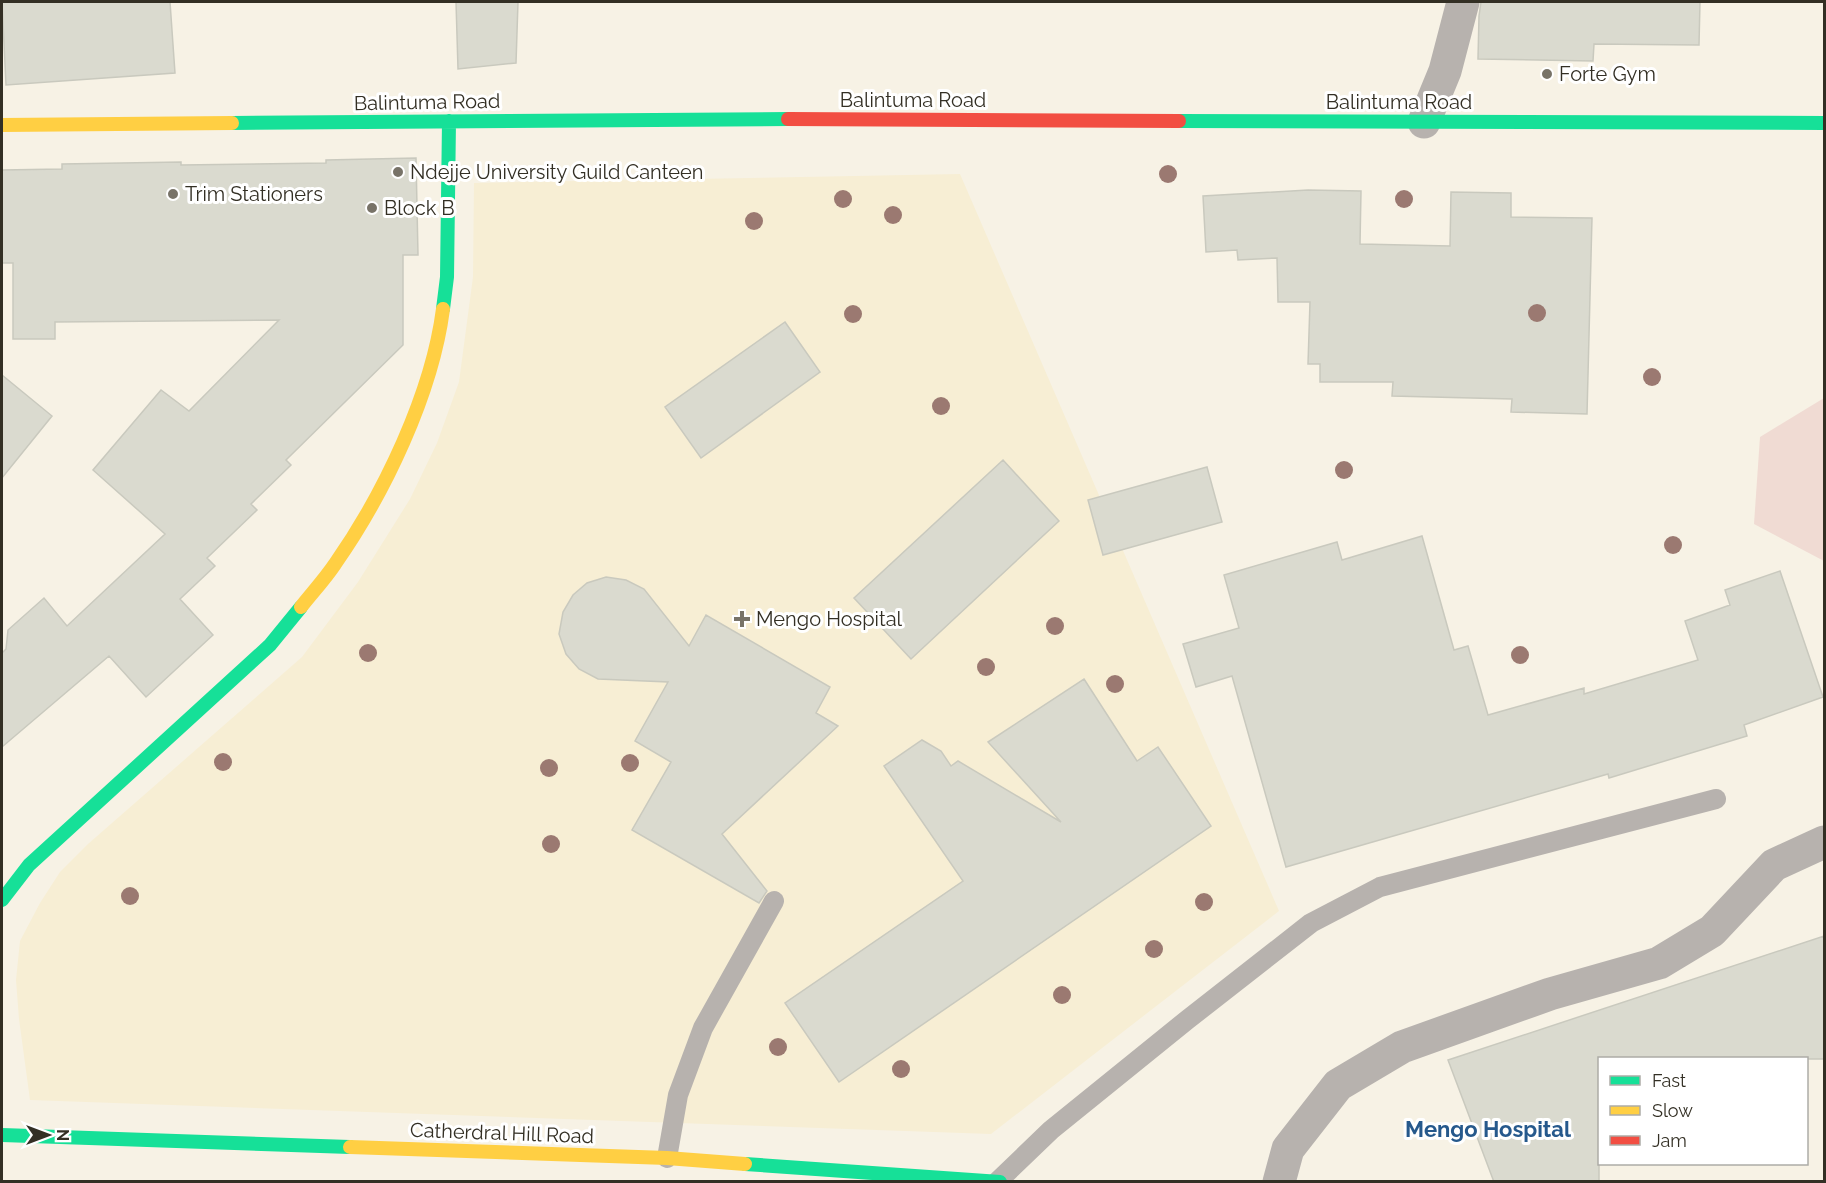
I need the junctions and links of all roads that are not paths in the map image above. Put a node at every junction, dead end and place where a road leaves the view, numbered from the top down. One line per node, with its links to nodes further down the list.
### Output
1 (1463, 2): 3 (street)
2 (449, 121): 3 (street, Balintuma Road); 5 (street, Balintuma Road); 8 (street)
3 (1424, 122): 4 (street, Balintuma Road)
4 (1824, 123)
5 (2, 125)
6 (1716, 799): 12 (lane)
7 (1824, 842): 13 (street)
8 (2, 900)
9 (774, 901): 11 (lane)
10 (2, 1135): 11 (street, Catherdral Hill Road)
11 (667, 1158): 12 (street, Catherdral Hill Road)
12 (998, 1181)
13 (1279, 1182)

